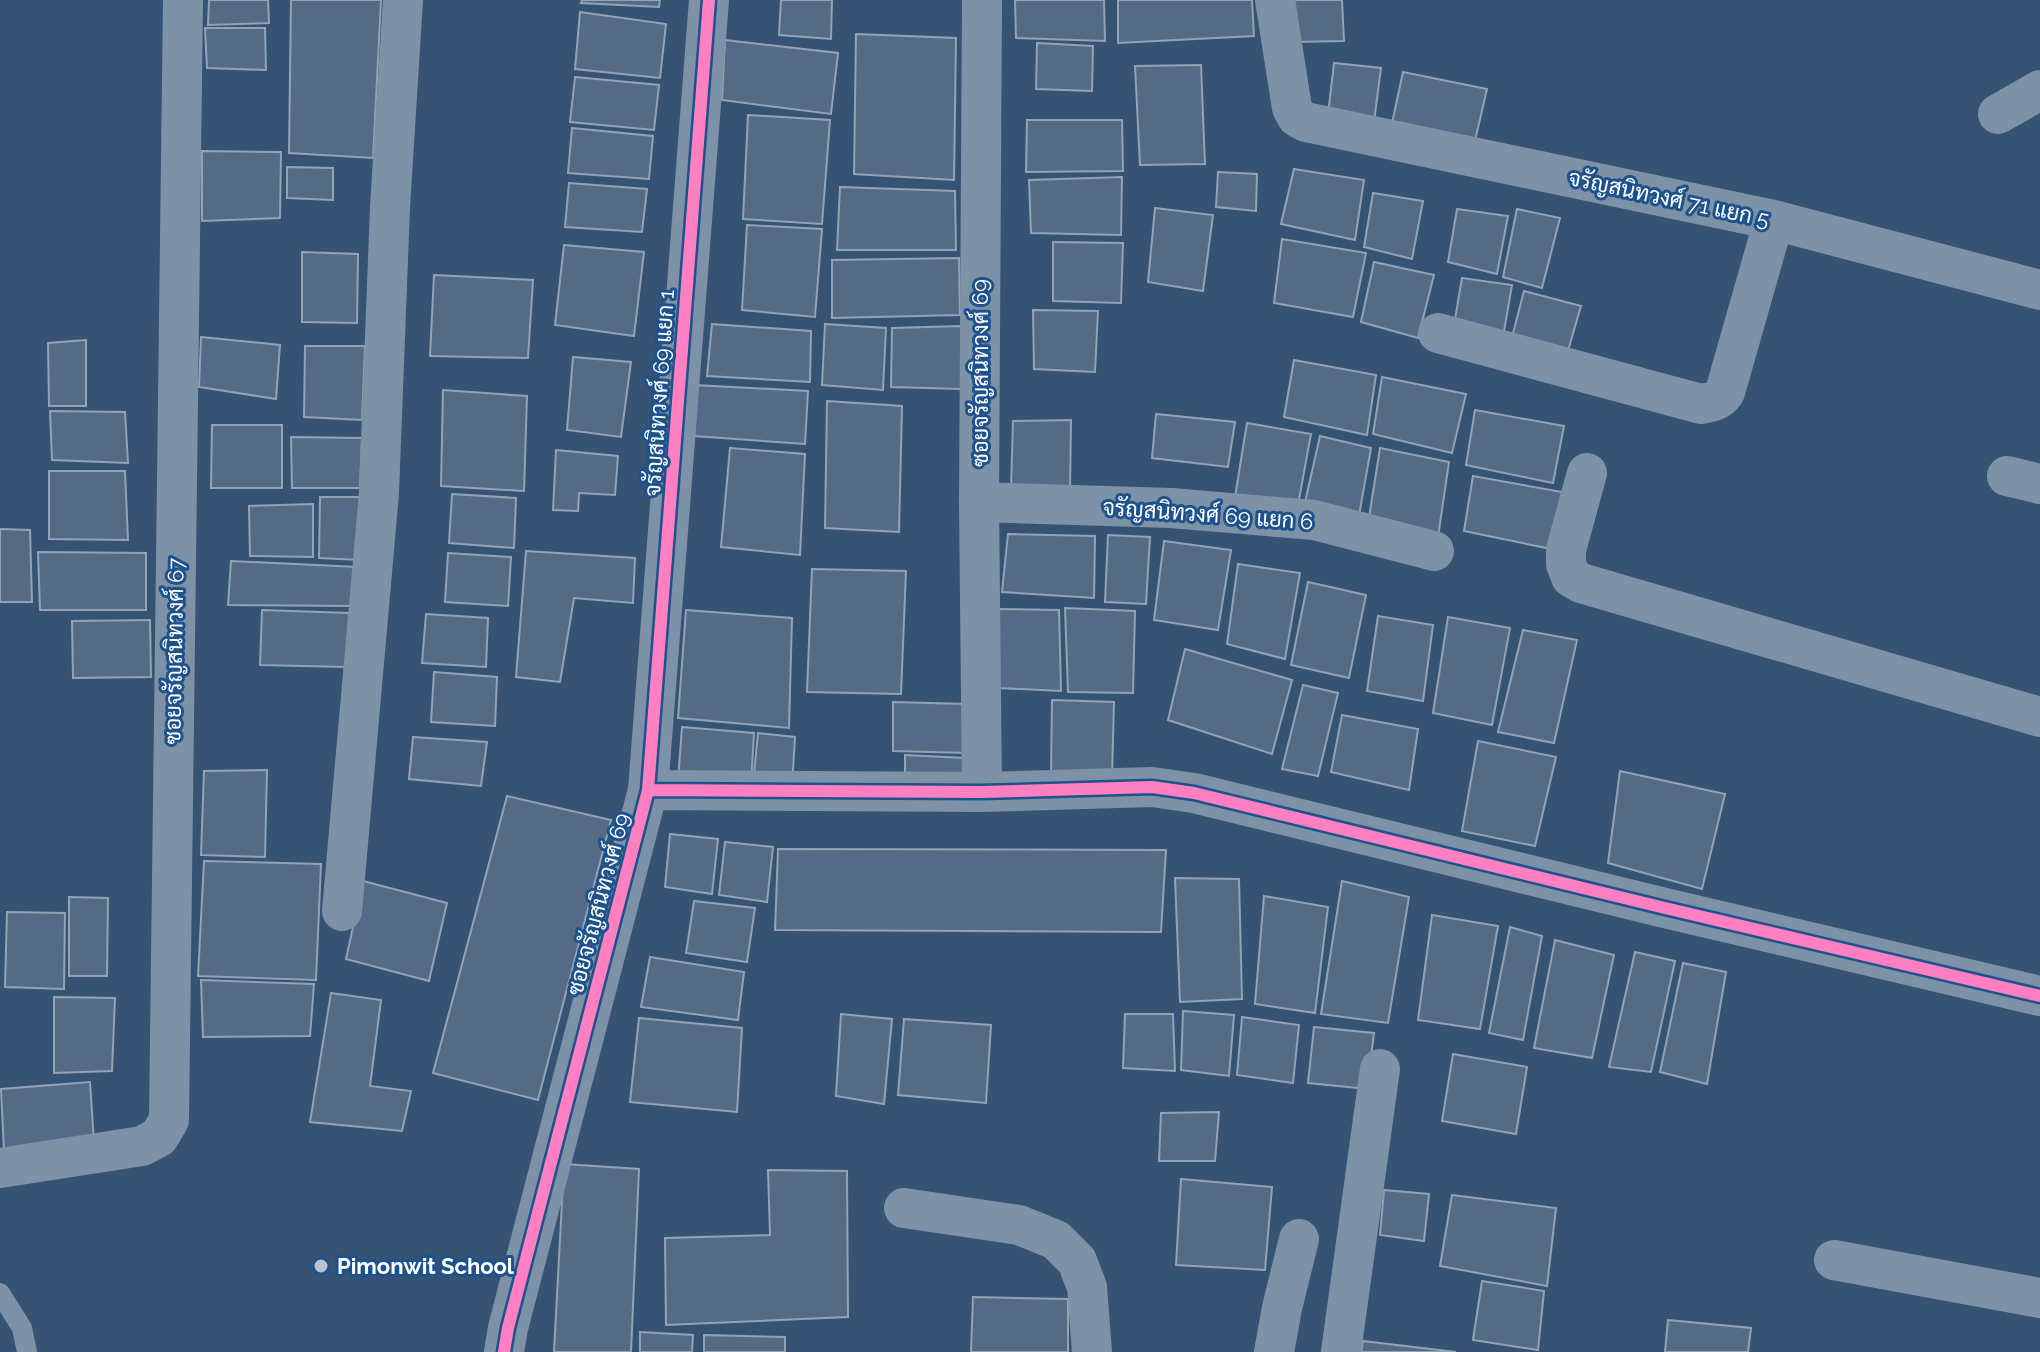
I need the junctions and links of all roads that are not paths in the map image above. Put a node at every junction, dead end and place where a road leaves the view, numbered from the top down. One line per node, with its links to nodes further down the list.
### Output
1 (183, 0): 20 (street, ซอยจรัญสนิทวงศ์ 67)
2 (403, 0): 17 (street)
3 (709, 0): 15 (street, จรัญสนิทวงศ์ 69 แยก 1)
4 (982, 0): 12 (street, ซอยจรัญสนิทวงศ์ 69)
5 (1275, 0): 8 (street, จรัญสนิทวงศ์ 71 แยก 5)
6 (2040, 90): 7 (street)
7 (1998, 114)
8 (1774, 220): 9 (street, จรัญสนิทวงศ์ 71 แยก 5); 10 (street)
9 (2040, 290)
10 (1438, 333)
11 (1587, 473): 14 (street)
12 (979, 502): 13 (street, จรัญสนิทวงศ์ 69 แยก 6); 16 (street, ซอยจรัญสนิทวงศ์ 69)
13 (1434, 551)
14 (2040, 717)
15 (648, 790): 16 (street, ซอยจรัญสนิทวงศ์ 69); 27 (street, ซอยจรัญสนิทวงศ์ 69)
16 (982, 792): 18 (street)
17 (342, 911)
18 (2040, 996)
19 (1380, 1069): 30 (street)
20 (0, 1168)
21 (904, 1208): 28 (street)
22 (1299, 1239): 29 (street)
23 (1834, 1260): 25 (street)
24 (0, 1293): 26 (lane)
25 (2040, 1298)
26 (27, 1352)
27 (504, 1352)
28 (1092, 1352)
29 (1274, 1352)
30 (1341, 1352)

